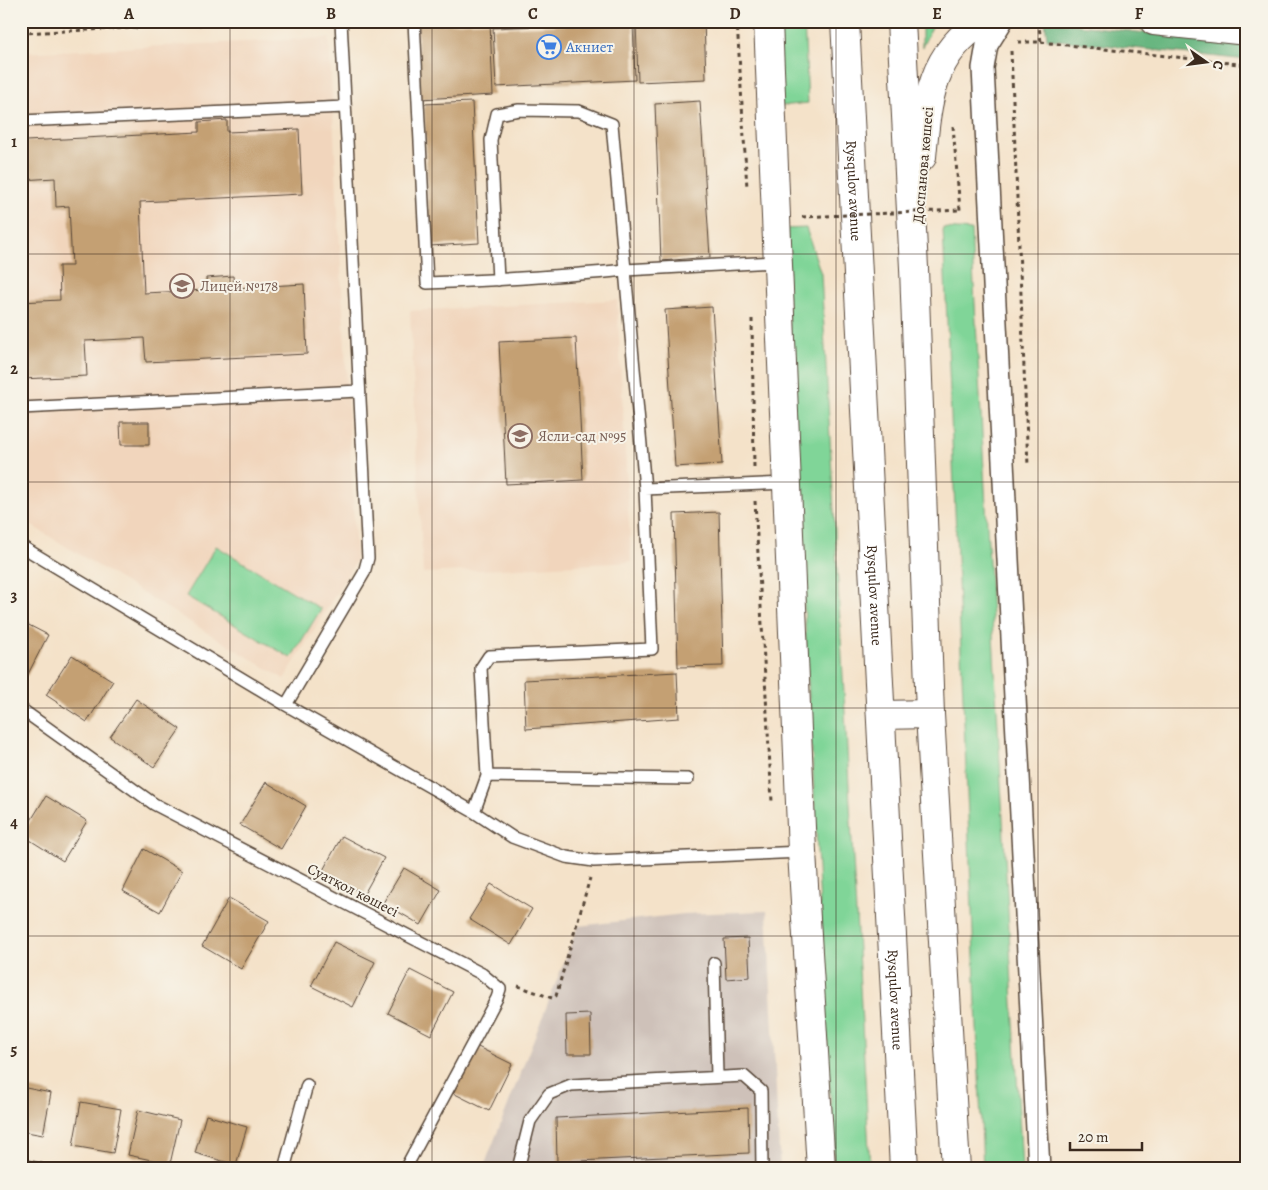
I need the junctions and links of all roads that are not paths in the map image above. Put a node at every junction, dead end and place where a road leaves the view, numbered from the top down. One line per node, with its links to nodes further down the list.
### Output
1 (341, 21): 11 (lane)
2 (414, 21): 16 (lane)
3 (768, 21): 13 (main road)
4 (846, 21): 25 (main road, Rysqulov avenue)
5 (901, 21): 14 (main road)
6 (984, 21): 14 (main road, Доспанова көшесі)
7 (1002, 21): 42 (street)
8 (1154, 21): 10 (main road)
9 (1234, 21): 10 (main road)
10 (1247, 30)
11 (345, 106): 12 (lane); 17 (lane)
12 (21, 122)
13 (776, 262): 15 (lane); 19 (main road)
14 (914, 268): 24 (main road)
15 (625, 270): 16 (lane); 16 (lane); 20 (lane)
16 (498, 280)
17 (359, 391): 18 (lane); 22 (lane)
18 (21, 408)
19 (786, 483): 20 (lane); 29 (main road)
20 (645, 489): 26 (lane)
21 (21, 546): 22 (lane)
22 (286, 705): 28 (lane)
23 (21, 709): 36 (lane, Суатқол көшесі)
24 (930, 714): 25 (main road); 41 (main road)
25 (881, 715): 40 (main road, Rysqulov avenue)
26 (488, 776): 27 (lane); 28 (lane)
27 (688, 779)
28 (474, 812): 29 (lane)
29 (802, 852): 39 (main road)
30 (714, 963): 31 (lane)
31 (717, 1076): 37 (lane); 38 (lane)
32 (307, 1085): 35 (lane)
33 (21, 1165): 34 (lane)
34 (40, 1169)
35 (284, 1169)
36 (405, 1169)
37 (518, 1169)
38 (762, 1169)
39 (821, 1169)
40 (904, 1169)
41 (956, 1169)
42 (1039, 1169)

